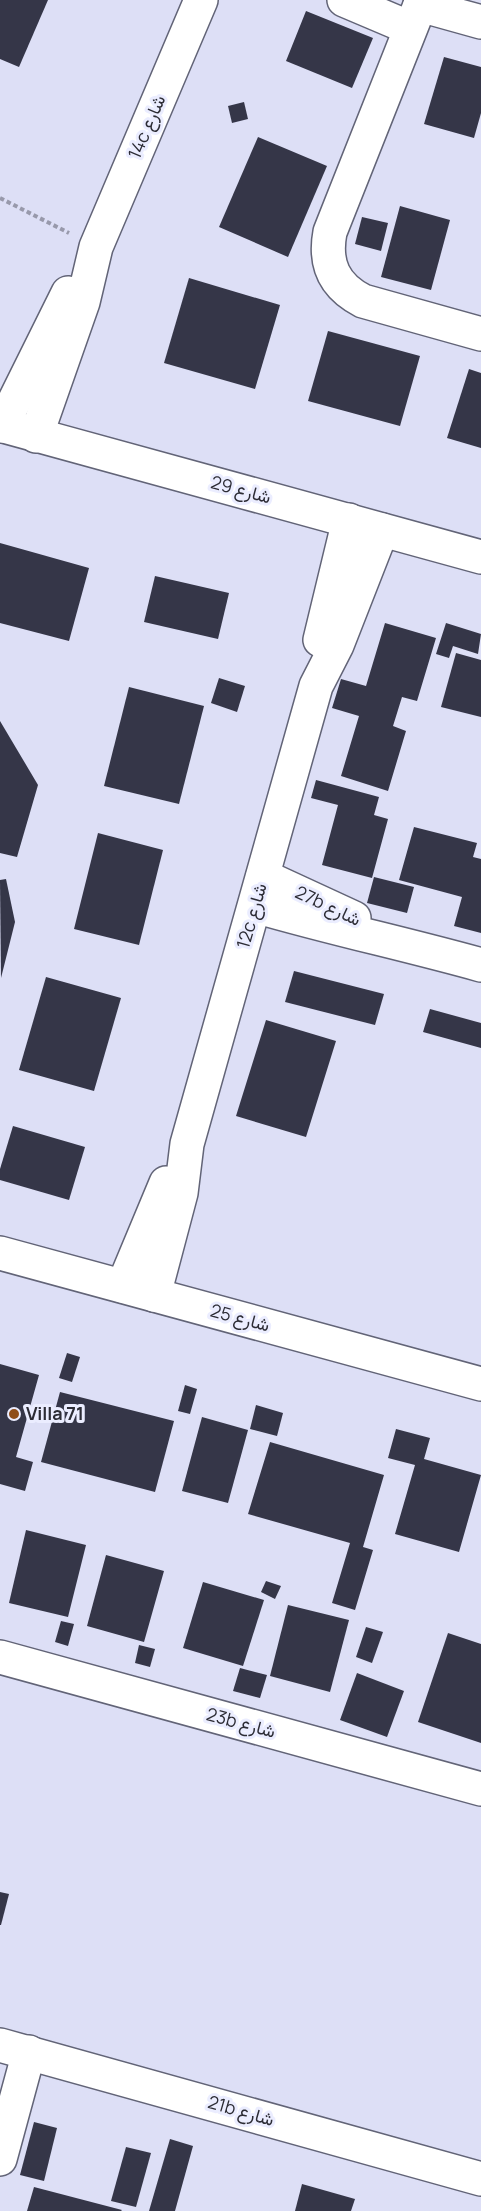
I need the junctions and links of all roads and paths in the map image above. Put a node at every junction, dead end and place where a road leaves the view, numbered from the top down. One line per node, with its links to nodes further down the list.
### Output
1 (201, 0): 6 (street, 14c شارع)
2 (344, 0): 3 (street)
3 (418, 11): 4 (street); 7 (street)
4 (481, 22)
5 (0, 198): 6 (path)
6 (95, 251): 8 (street, 14c شارع); 9 (street, 14c شارع)
7 (481, 334)
8 (1, 426): 9 (street, شارع 29)
9 (36, 436): 10 (street, شارع 29)
10 (349, 520): 11 (street, شارع 29); 13 (street, 12c شارع)
11 (382, 530): 12 (street, شارع 29); 13 (street, 12c شارع)
12 (481, 557)
13 (316, 686): 14 (street, 12c شارع)
14 (259, 891): 15 (street, 27b شارع); 16 (street, 12c شارع)
15 (481, 965)
16 (187, 1144): 18 (street, 12c شارع); 19 (street, 12c شارع)
17 (0, 1253): 18 (street, شارع 25)
18 (123, 1286): 19 (street, شارع 25)
19 (154, 1295): 20 (street, شارع 25)
20 (481, 1384)
21 (0, 1657): 22 (street, 23b شارع)
22 (481, 1789)
23 (14, 2048): 24 (street); 25 (street, 21b شارع)
24 (0, 2159)
25 (481, 2179)

